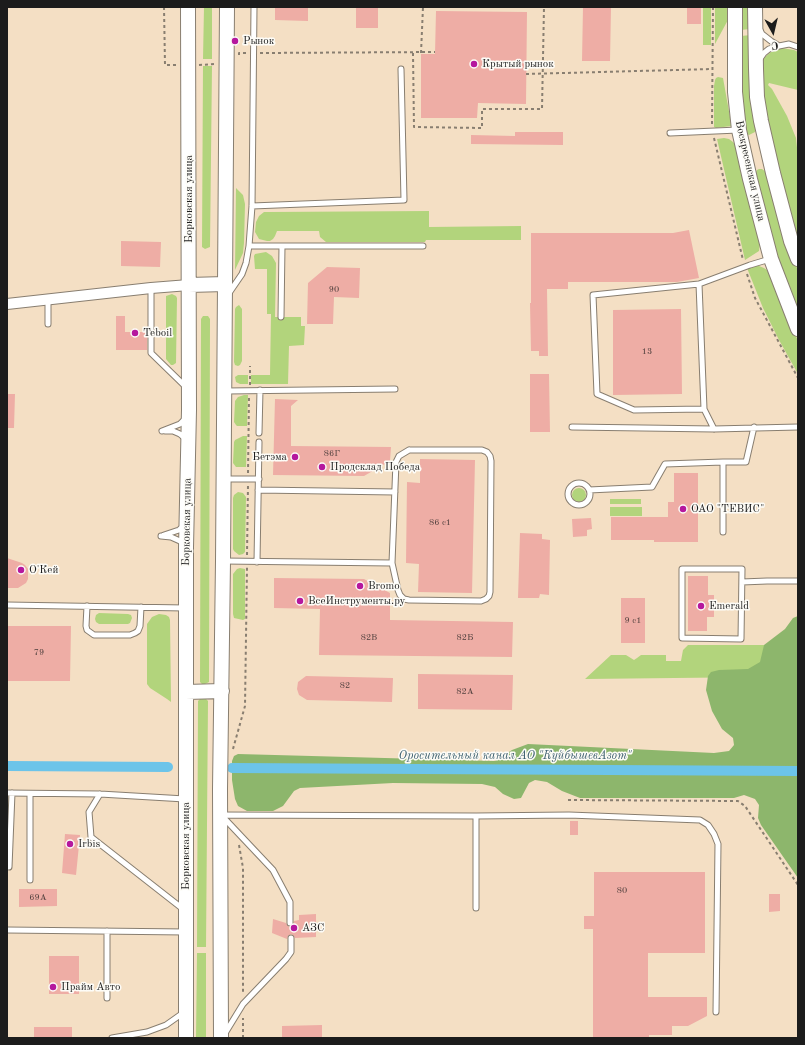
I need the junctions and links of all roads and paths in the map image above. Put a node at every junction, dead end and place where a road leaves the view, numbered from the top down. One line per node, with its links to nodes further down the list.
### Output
1 (164, 7): 18 (path)
2 (188, 7): 18 (main road, Борковская улица)
3 (226, 7): 17 (main road)
4 (254, 7): 30 (lane)
5 (423, 7): 16 (path)
6 (544, 7): 23 (path)
7 (713, 7): 20 (path)
8 (735, 7): 25 (main road, Воскресенская улица)
9 (755, 7): 10 (main road, Воскресенская улица)
10 (755, 23): 11 (lane); 21 (main road, Воскресенская улица)
11 (779, 46): 12 (lane); 21 (lane)
12 (798, 47)
13 (435, 52): 16 (path)
14 (260, 53): 15 (path)
15 (413, 53): 16 (path); 23 (path)
16 (421, 53)
17 (226, 64): 18 (path); 37 (main road)
18 (189, 65): 39 (main road, Борковская улица)
19 (401, 68): 30 (lane)
20 (712, 69): 23 (path); 26 (path)
21 (756, 69): 24 (main road, Воскресенская улица)
22 (526, 74): 23 (path)
23 (543, 74)
24 (761, 121): 25 (main road); 28 (main road, Воскресенская улица)
25 (739, 130): 26 (lane); 29 (main road, Воскресенская улица)
26 (712, 131): 27 (lane); 36 (path)
27 (670, 133)
28 (773, 173): 29 (main road); 35 (main road, Воскресенская улица)
29 (750, 179): 34 (main road, Воскресенская улица)
30 (252, 206): 31 (lane)
31 (249, 246): 32 (lane); 42 (lane)
32 (282, 246): 33 (lane); 44 (lane)
33 (423, 246)
34 (771, 259): 36 (lane); 46 (main road, Воскресенская улица)
35 (798, 259)
36 (745, 267): 38 (lane); 48 (path)
37 (225, 284): 39 (main road); 42 (main road)
38 (698, 284): 54 (lane); 54 (lane)
39 (189, 285): 40 (street); 50 (main road, Борковская улица)
40 (151, 288): 41 (street); 50 (lane)
41 (48, 299): 43 (street); 45 (lane)
42 (225, 299): 53 (main road)
43 (7, 304)
44 (281, 317)
45 (48, 324)
46 (798, 329)
47 (250, 366): 51 (path)
48 (798, 378)
49 (395, 389): 52 (lane)
50 (189, 390): 55 (main road, Борковская улица)
51 (250, 390): 52 (lane); 53 (lane); 65 (path)
52 (260, 390): 60 (lane)
53 (224, 391): 64 (main road)
54 (704, 409): 59 (lane)
55 (188, 410): 62 (main road, Борковская улица); 62 (lane)
56 (798, 427): 58 (lane)
57 (572, 428): 59 (lane)
58 (754, 428): 59 (lane); 63 (lane)
59 (714, 429)
60 (260, 433)
61 (259, 442): 66 (lane)
62 (188, 445): 70 (main road, Борковская улица)
63 (723, 462): 68 (lane); 71 (lane)
64 (224, 479): 65 (lane); 73 (main road)
65 (248, 479): 66 (lane); 74 (path)
66 (258, 479): 67 (lane)
67 (258, 490): 69 (lane); 75 (lane)
68 (589, 490): 68 (lane)
69 (395, 492): 76 (lane); 76 (lane)
70 (186, 524): 72 (main road, Борковская улица); 72 (lane)
71 (723, 532)
72 (186, 547): 82 (main road, Борковская улица)
73 (224, 561): 74 (lane); 83 (main road)
74 (247, 561): 75 (lane); 85 (path)
75 (257, 562): 76 (lane)
76 (392, 563)
77 (798, 581): 78 (lane)
78 (742, 582): 78 (lane)
79 (7, 605): 80 (lane)
80 (87, 606): 81 (lane); 81 (lane)
81 (141, 607): 82 (lane)
82 (186, 608): 84 (main road, Борковская улица)
83 (222, 691): 84 (main road); 90 (main road)
84 (186, 692): 89 (main road, Борковская улица)
85 (232, 754)
86 (9, 793): 87 (lane); 93 (lane)
87 (30, 794): 88 (lane); 94 (lane)
88 (100, 794): 89 (lane); 96 (lane)
89 (186, 799): 96 (main road, Борковская улица)
90 (220, 815): 91 (lane); 92 (lane); 108 (main road)
91 (476, 816): 95 (lane); 105 (lane)
92 (237, 832): 97 (lane); 103 (path)
93 (9, 867)
94 (30, 880)
95 (476, 908)
96 (186, 911): 100 (main road, Борковская улица)
97 (290, 923)
98 (7, 930): 99 (lane)
99 (107, 931): 100 (lane); 102 (lane)
100 (186, 932): 104 (main road, Борковская улица)
101 (291, 938): 103 (lane)
102 (107, 998)
103 (244, 1004): 108 (lane); 109 (path)
104 (186, 1011): 106 (lane); 107 (main road, Борковская улица)
105 (716, 1012)
106 (112, 1038)
107 (186, 1038)
108 (222, 1038)
109 (243, 1038)

